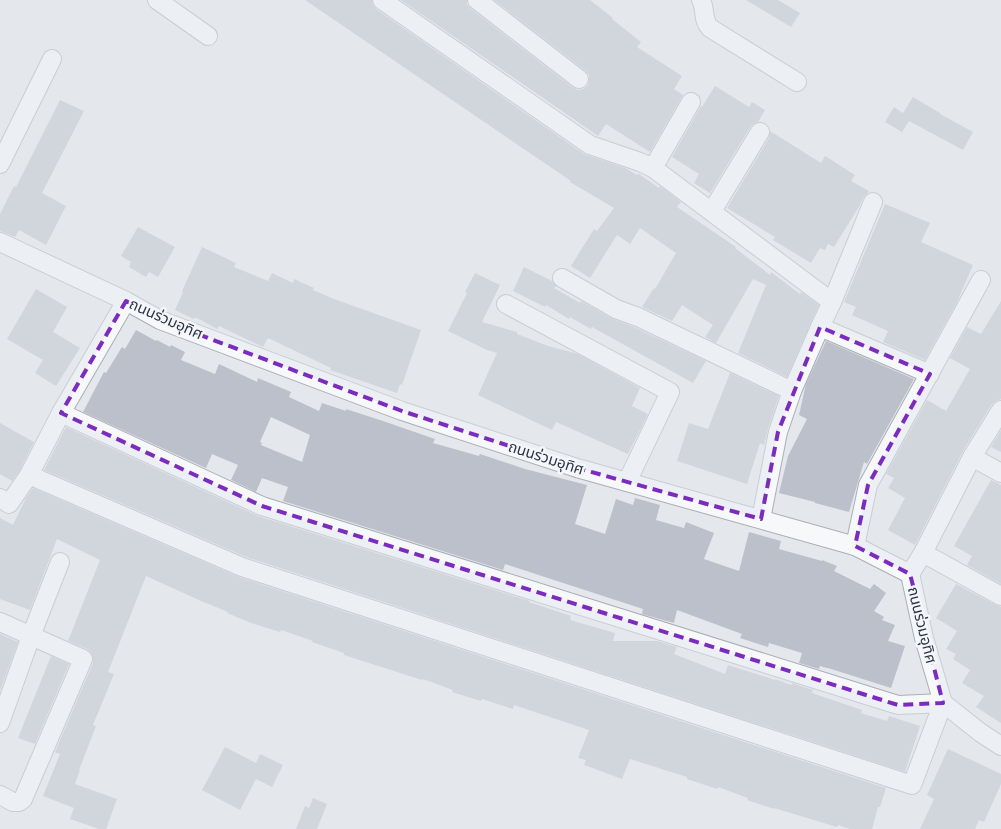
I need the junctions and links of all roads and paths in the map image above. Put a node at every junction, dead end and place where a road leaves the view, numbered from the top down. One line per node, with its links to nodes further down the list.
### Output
1 (157, 0): 5 (street)
2 (382, 0): 12 (street)
3 (477, 0): 7 (street)
4 (701, 0): 8 (street)
5 (208, 36)
6 (52, 59): 11 (street)
7 (579, 79)
8 (797, 82)
9 (691, 102): 12 (street)
10 (760, 132): 14 (street)
11 (0, 164)
12 (653, 168): 14 (street)
13 (873, 202): 19 (street)
14 (712, 212): 19 (street)
15 (0, 242): 18 (street, ถนนร่วมอุทิศ)
16 (562, 278): 23 (street)
17 (981, 280): 22 (street)
18 (126, 301): 25 (street); 29 (street, ถนนร่วมอุทิศ)
19 (832, 302): 21 (street)
20 (506, 304): 29 (street)
21 (820, 327): 22 (street); 23 (street)
22 (930, 374): 32 (street)
23 (792, 391): 31 (street)
24 (1001, 410): 26 (street)
25 (61, 413): 28 (street); 39 (street)
26 (972, 457): 27 (street); 33 (street)
27 (1001, 473)
28 (30, 475): 30 (street); 39 (street)
29 (627, 482): 31 (street, ถนนร่วมอุทิศ)
30 (0, 498)
31 (761, 519): 32 (street, ถนนร่วมอุทิศ)
32 (856, 546): 35 (street, ถนนร่วมอุทิศ)
33 (923, 553): 35 (street); 36 (street)
34 (60, 562): 38 (street)
35 (910, 574): 39 (street, ถนนร่วมอุทิศ)
36 (1001, 596)
37 (0, 622): 38 (street)
38 (31, 636): 40 (street); 42 (street)
39 (943, 703): 41 (street)
40 (0, 723)
41 (1001, 746)
42 (0, 795)

